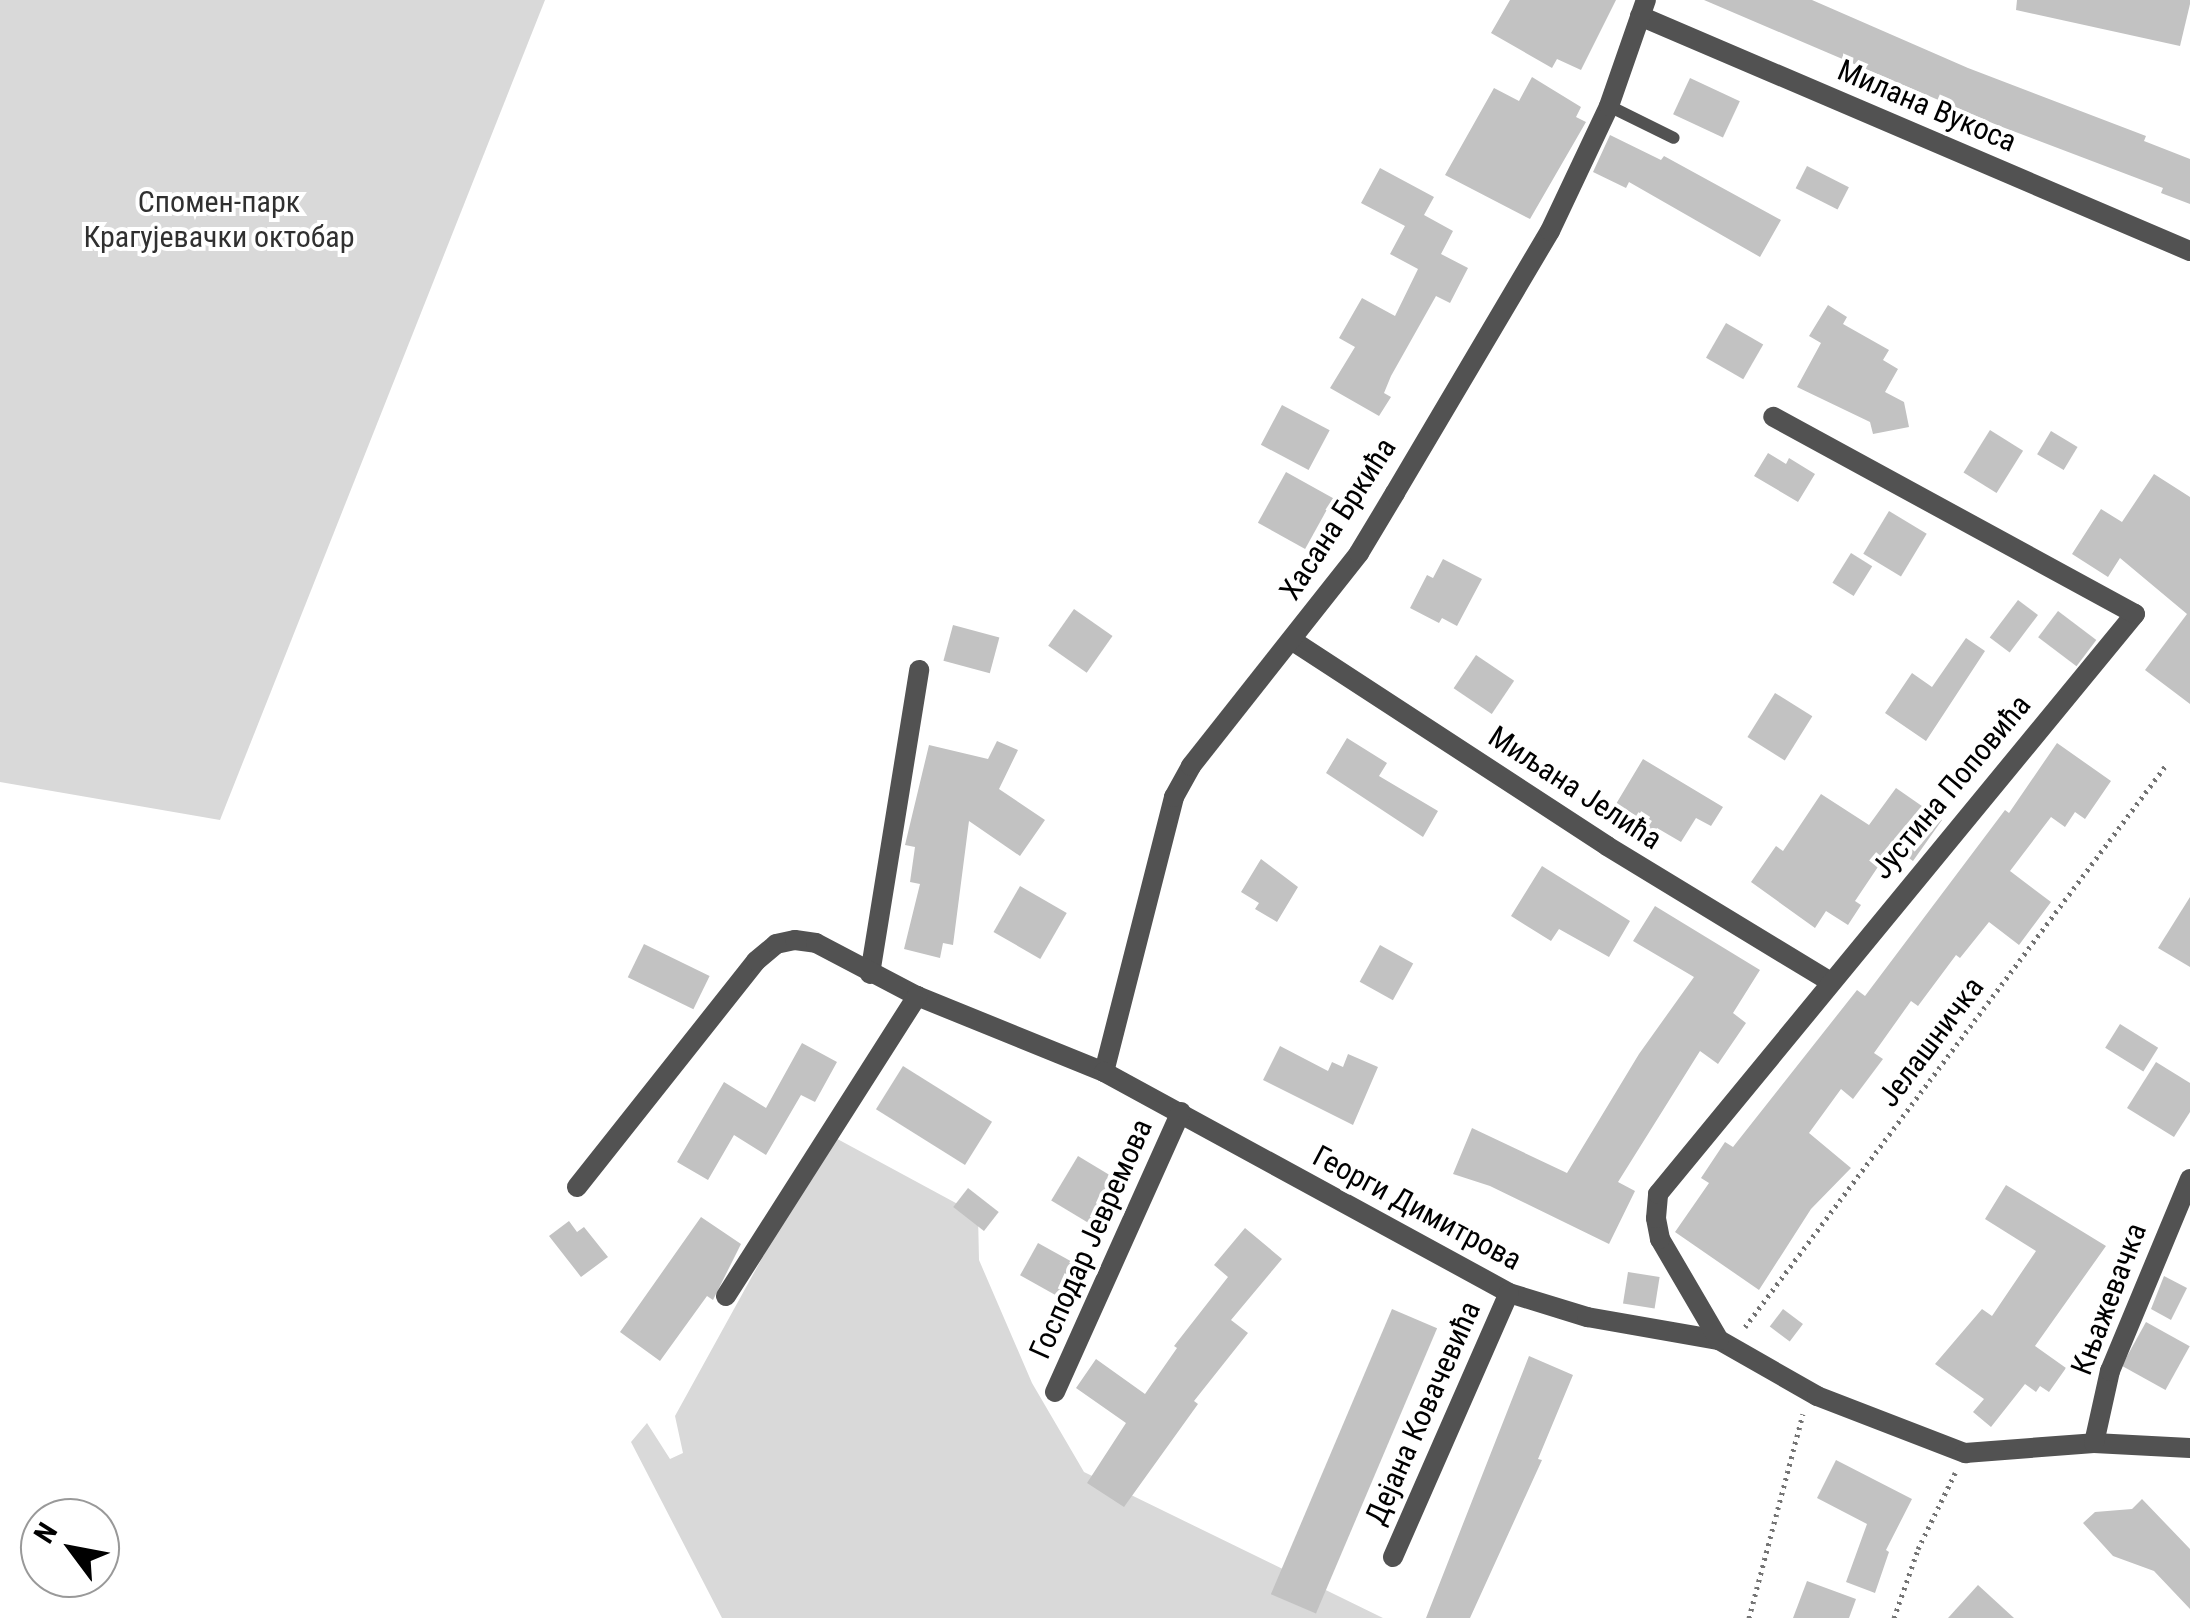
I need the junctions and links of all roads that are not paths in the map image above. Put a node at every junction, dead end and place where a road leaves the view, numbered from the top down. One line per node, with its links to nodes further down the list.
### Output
1 (1643, 8): 2 (street, Хасана Бркића); 4 (street, Милана Вукоса)
2 (1609, 106): 3 (lane); 6 (street, Хасана Бркића)
3 (1674, 138)
4 (2190, 251)
5 (1773, 417): 9 (street, Јустина Поповића)
6 (1293, 640): 9 (street, Миљана Јелића); 11 (street, Хасана Бркића)
7 (920, 670): 8 (street)
8 (870, 974): 10 (street, Георги Димитрова); 14 (street, Георги Димитрова)
9 (1829, 981): 17 (street, Јустина Поповића)
10 (918, 996): 11 (street, Георги Димитрова); 16 (street)
11 (1104, 1072): 12 (street, Георги Димитрова)
12 (1181, 1112): 15 (street, Георги Димитрова); 18 (street, Господар Јевремова)
13 (2190, 1179): 19 (street, Књажевачка)
14 (577, 1187)
15 (1509, 1293): 17 (street, Георги Димитрова); 21 (street, Дејана Ковачевића)
16 (726, 1296)
17 (1725, 1342): 19 (street, Георги Димитрова)
18 (1054, 1392)
19 (2094, 1443): 20 (street, Георги Димитрова)
20 (2190, 1448)
21 (1393, 1557)

